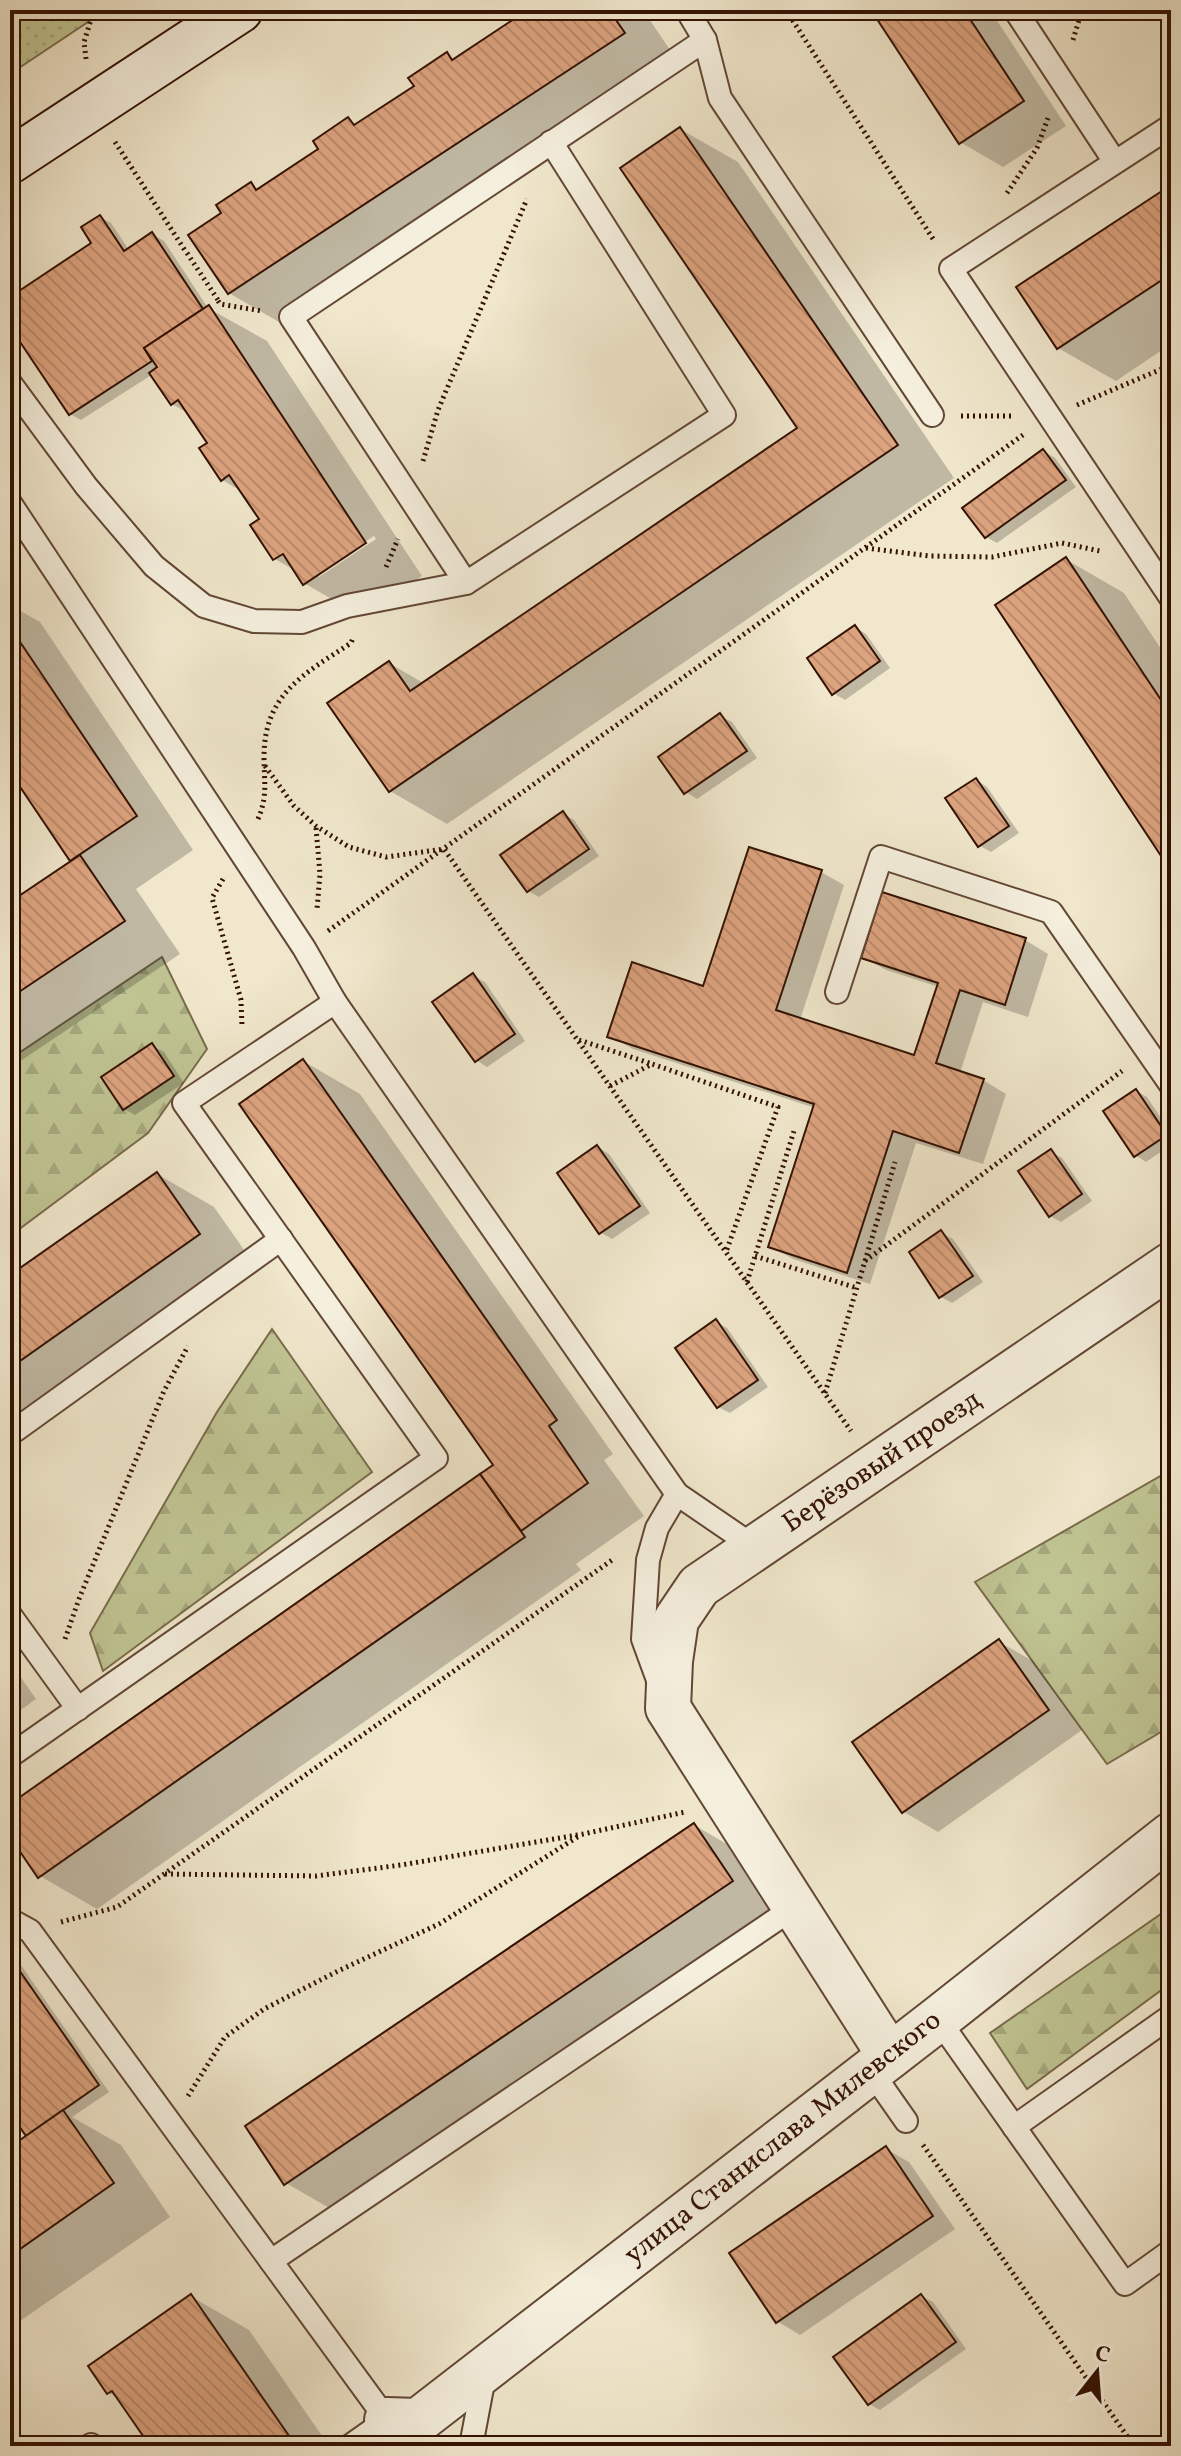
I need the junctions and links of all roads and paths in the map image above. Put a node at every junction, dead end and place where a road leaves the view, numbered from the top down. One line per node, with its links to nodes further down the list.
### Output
1 (94, 10): 9 (path)
2 (240, 10): 9 (street)
3 (687, 10): 7 (lane)
4 (786, 10): 15 (path)
5 (1015, 10): 8 (lane)
6 (1082, 10): 8 (path)
7 (705, 40): 11 (lane); 19 (lane)
8 (1061, 79): 13 (lane); 14 (path)
9 (92, 106): 12 (street); 16 (path)
10 (1171, 126): 13 (lane)
11 (551, 142): 16 (lane); 24 (lane)
12 (10, 161)
13 (1115, 162): 15 (lane)
14 (1004, 197)
15 (951, 269): 20 (lane)
16 (291, 317): 24 (lane)
17 (1171, 365): 20 (path)
18 (10, 383): 24 (lane)
19 (932, 415): 20 (path)
20 (1050, 416): 22 (path); 23 (lane)
21 (10, 503): 29 (lane)
22 (866, 548): 23 (path); 28 (path)
23 (1146, 560): 25 (lane)
24 (466, 583)
25 (1171, 598)
26 (264, 764): 27 (path)
27 (316, 826): 28 (path); 29 (path)
28 (444, 849): 29 (path); 32 (path)
29 (304, 948): 31 (lane)
30 (837, 992): 33 (lane)
31 (335, 1002): 39 (lane); 49 (lane)
32 (578, 1040): 34 (path); 36 (path)
33 (1149, 1051): 35 (lane); 42 (path)
34 (652, 1064): 36 (path); 40 (path)
35 (1171, 1085)
36 (610, 1086): 40 (path)
37 (794, 1131): 41 (path)
38 (895, 1162): 42 (path)
39 (281, 1239): 47 (lane); 54 (lane)
40 (726, 1252): 44 (path)
41 (755, 1256): 44 (path); 45 (path)
42 (865, 1261): 45 (path)
43 (1171, 1265): 51 (street, Берёзовый проезд)
44 (747, 1282): 46 (path)
45 (857, 1288): 46 (path)
46 (825, 1393): 48 (path)
47 (10, 1434)
48 (854, 1435)
49 (677, 1494): 50 (lane); 51 (lane)
50 (657, 1528): 53 (lane); 59 (path)
51 (756, 1548): 53 (street, Берёзовый проезд)
52 (10, 1615): 54 (lane)
53 (668, 1708): 56 (street)
54 (78, 1709): 55 (lane)
55 (10, 1756)
56 (738, 1818): 57 (path); 60 (street)
57 (583, 1834): 59 (path); 66 (path)
58 (1171, 1835): 63 (street, улица Станислава Милевского)
59 (164, 1874): 61 (path)
60 (795, 1907): 64 (street); 69 (lane)
61 (20, 1926): 66 (lane)
62 (1171, 2016): 67 (lane)
63 (938, 2019): 64 (street, улица Станислава Милевского); 67 (lane)
64 (880, 2063): 65 (lane); 70 (street, улица Станислава Милевского)
65 (906, 2121): 74 (path)
66 (170, 2124): 69 (lane)
67 (1014, 2127): 68 (lane)
68 (1171, 2251)
69 (271, 2261): 71 (lane)
70 (486, 2367): 71 (street, улица Станислава Милевского); 73 (lane)
71 (387, 2420): 72 (lane)
72 (350, 2446)
73 (471, 2446)
74 (1134, 2446)

